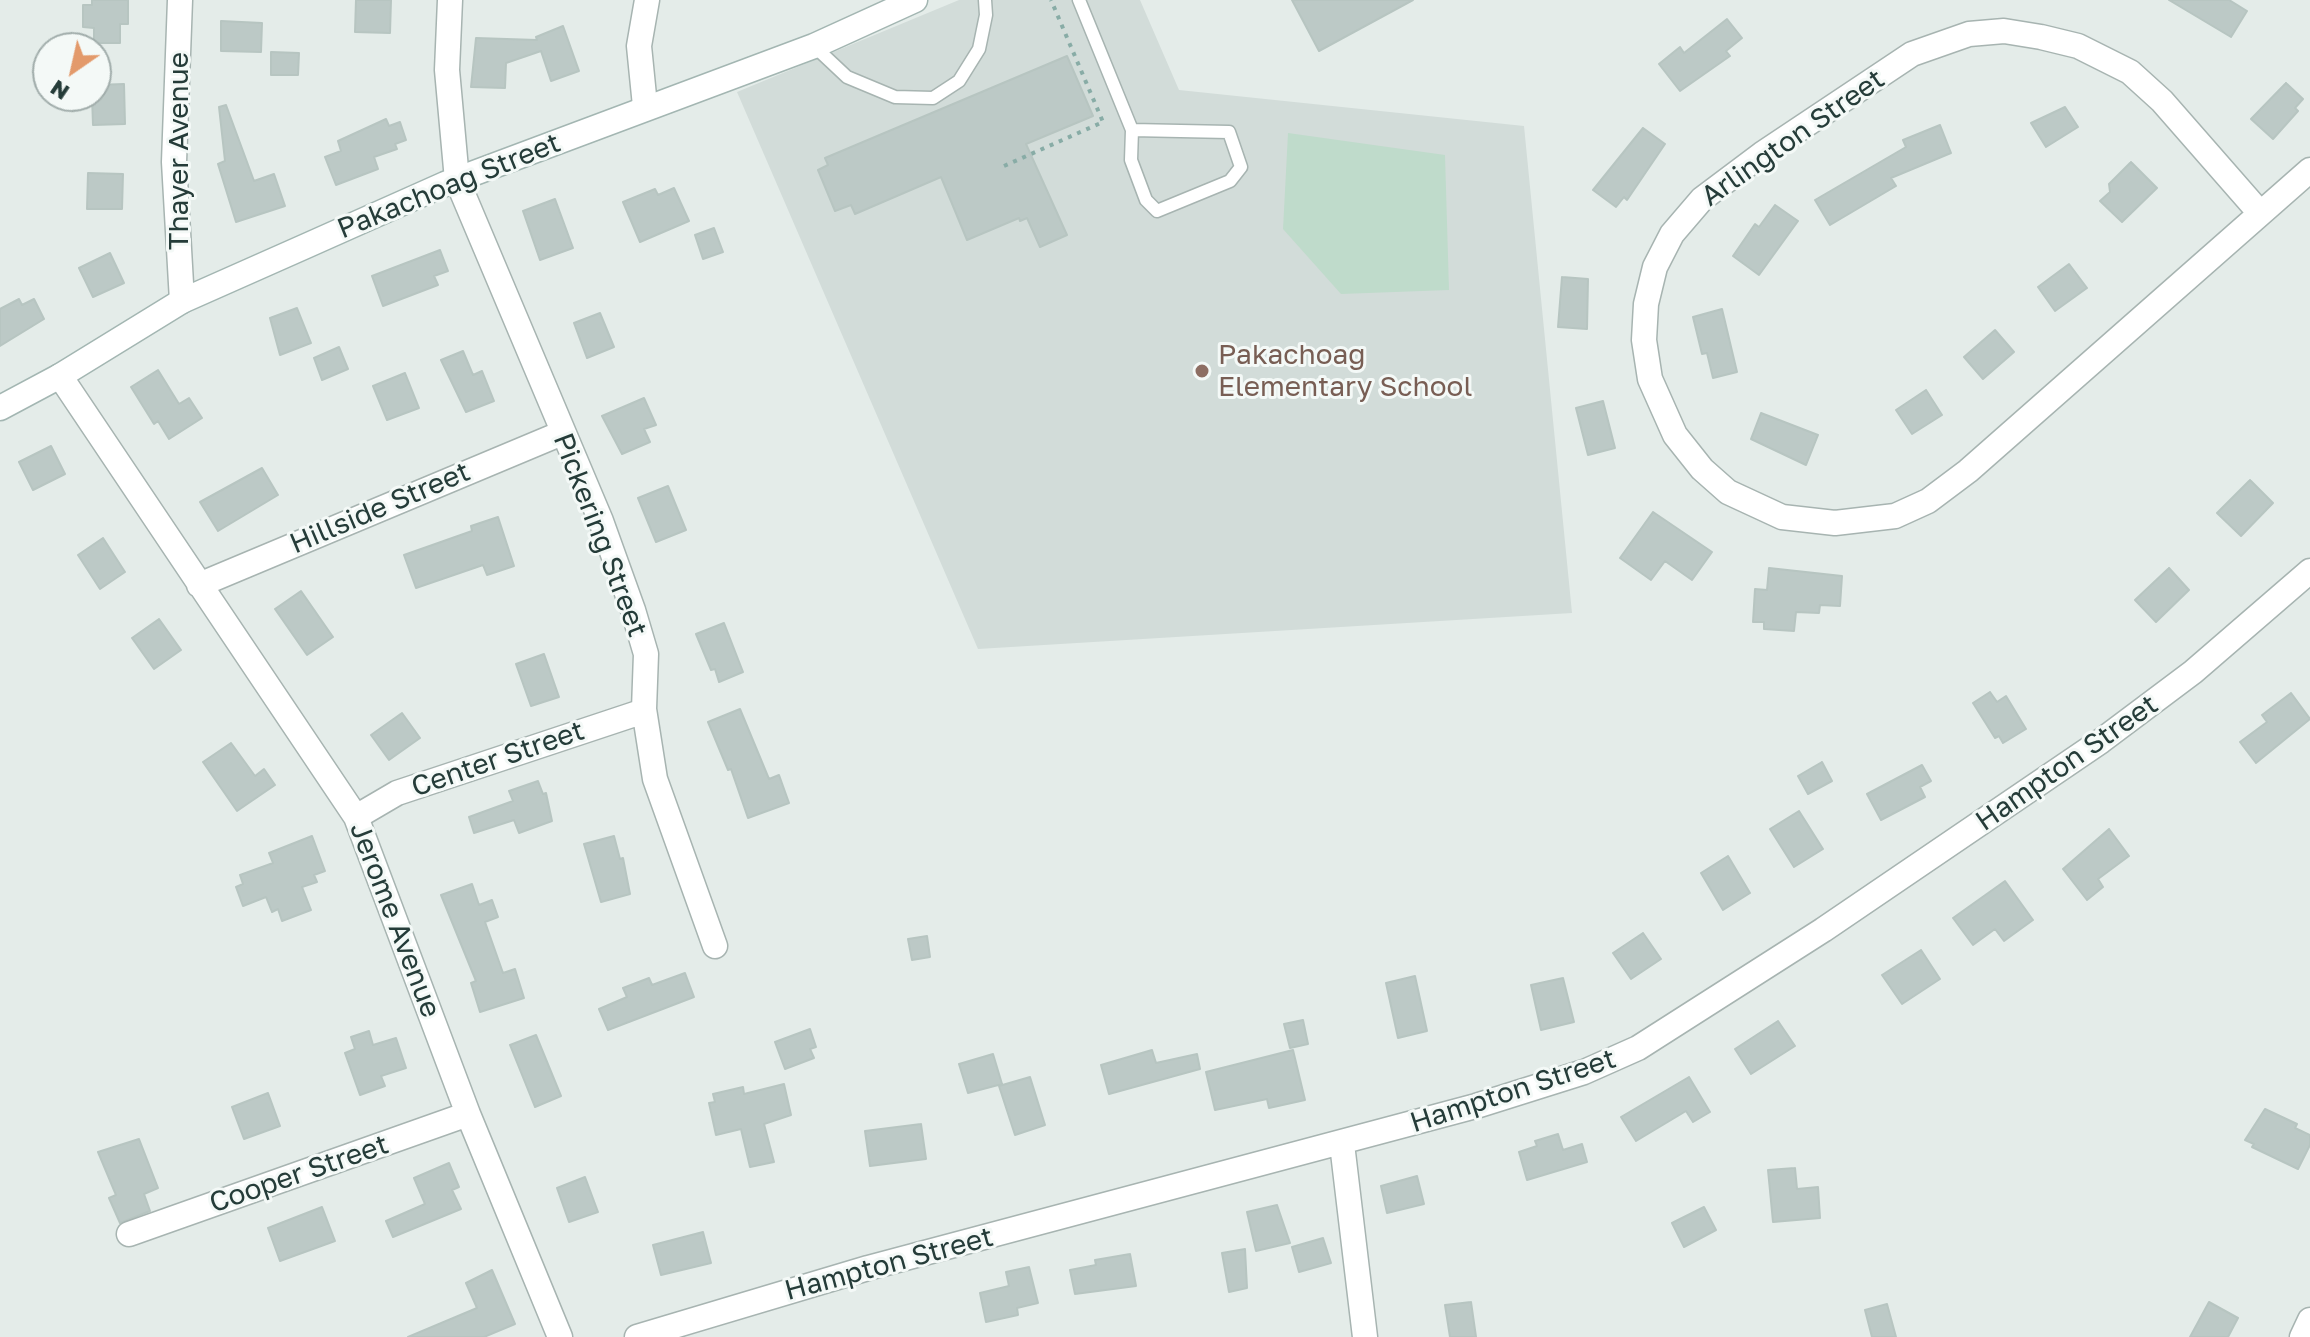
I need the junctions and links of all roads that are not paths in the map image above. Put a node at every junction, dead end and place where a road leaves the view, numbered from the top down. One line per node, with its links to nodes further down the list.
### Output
1 (180, 0): 13 (street, Thayer Avenue)
2 (450, 0): 11 (street, Pickering Street)
3 (647, 0): 8 (street)
4 (915, 0): 7 (street, Pakachoag Street)
5 (985, 0): 7 (lane)
6 (1079, 0): 9 (lane)
7 (814, 46): 8 (street, Pakachoag Street)
8 (645, 106): 11 (street, Pakachoag Street)
9 (1132, 130): 9 (lane)
10 (2310, 170): 12 (street, Arlington Street)
11 (457, 180): 13 (street, Pakachoag Street); 16 (street, Pickering Street)
12 (2260, 213): 12 (street, Arlington Street)
13 (182, 301): 14 (street, Pakachoag Street)
14 (60, 376): 15 (street, Pakachoag Street); 18 (street, Jerome Avenue)
15 (0, 408)
16 (562, 433): 18 (street, Hillside Street); 19 (street, Pickering Street)
17 (2310, 571): 23 (street, Hampton Street)
18 (199, 585): 20 (street, Jerome Avenue)
19 (644, 711): 20 (street, Center Street); 21 (street, Pickering Street)
20 (356, 817): 22 (street, Jerome Avenue)
21 (715, 946)
22 (468, 1114): 24 (street, Cooper Street); 26 (street, Jerome Avenue)
23 (1342, 1144): 27 (street, Hampton Street); 28 (street)
24 (129, 1234)
25 (2310, 1320): 29 (street)
26 (560, 1337)
27 (637, 1337)
28 (1365, 1337)
29 (2302, 1337)

